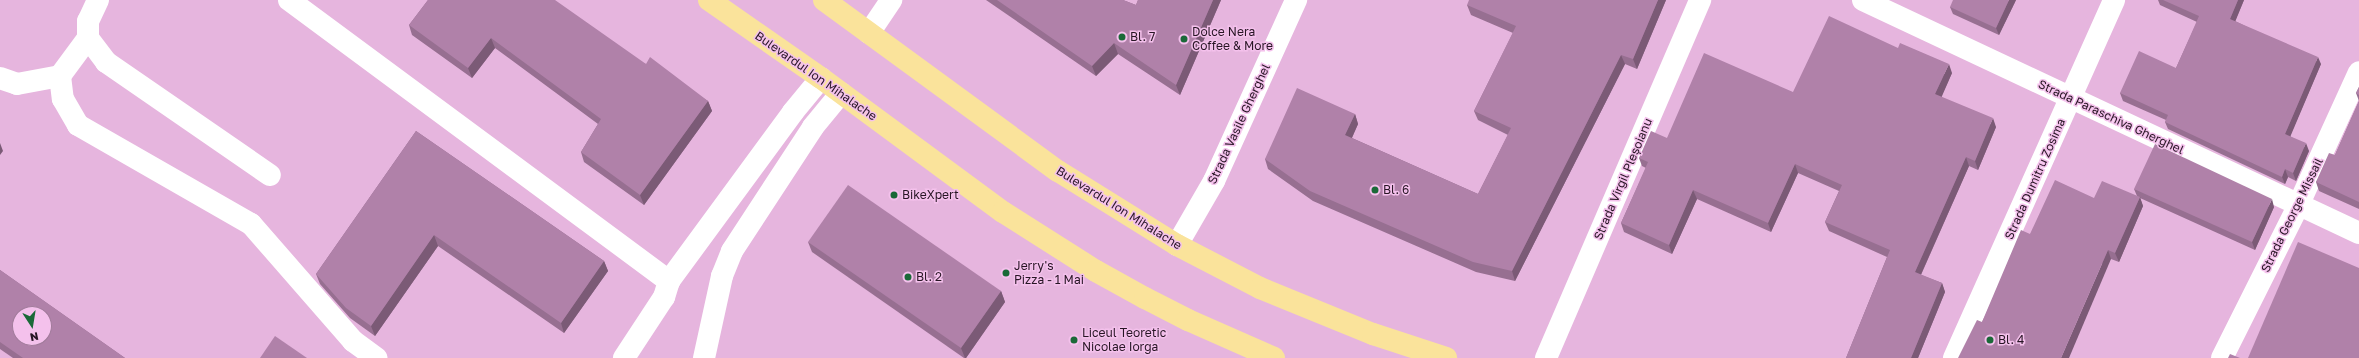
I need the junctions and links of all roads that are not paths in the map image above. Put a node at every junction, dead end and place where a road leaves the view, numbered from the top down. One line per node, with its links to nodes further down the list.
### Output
1 (98, 0): 11 (street)
2 (289, 0): 22 (street)
3 (709, 0): 15 (main road, Bulevardul Ion Mihalache)
4 (824, 0): 10 (main road, Bulevardul Ion Mihalache)
5 (890, 0): 10 (street)
6 (1296, 0): 21 (street, Strada Vasile Gherghel)
7 (1700, 0): 28 (street, Strada Virgil Pleșoianu)
8 (1863, 0): 17 (street, Strada Paraschiva Gherghel)
9 (2114, 0): 17 (street, Strada Dumitru Zosima)
10 (869, 33): 21 (main road, Bulevardul Ion Mihalache)
11 (88, 38): 13 (street); 18 (street)
12 (2359, 72): 19 (street, Strada George Missail)
13 (60, 76): 14 (street); 23 (street)
14 (0, 78)
15 (821, 78): 16 (main road, Bulevardul Ion Mihalache); 22 (street)
16 (840, 92): 25 (street); 26 (main road, Bulevardul Ion Mihalache)
17 (2071, 97): 19 (street, Strada Paraschiva Gherghel); 29 (street, Strada Dumitru Zosima)
18 (270, 175)
19 (2298, 206): 20 (street, Strada Paraschiva Gherghel); 30 (street, Strada George Missail)
20 (2359, 233)
21 (1177, 245): 27 (main road, Bulevardul Ion Mihalache)
22 (669, 281): 24 (street)
23 (376, 358)
24 (624, 358)
25 (704, 358)
26 (1274, 358)
27 (1446, 358)
28 (1546, 358)
29 (1954, 358)
30 (2222, 358)

